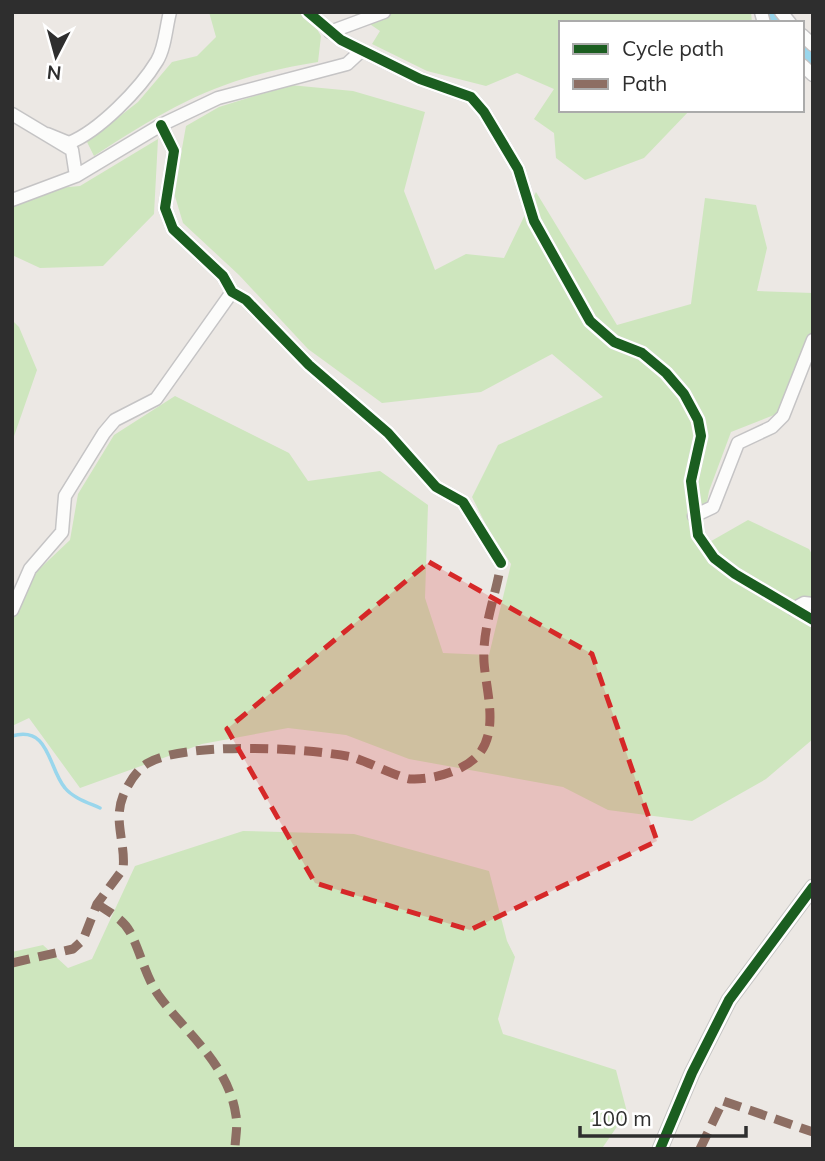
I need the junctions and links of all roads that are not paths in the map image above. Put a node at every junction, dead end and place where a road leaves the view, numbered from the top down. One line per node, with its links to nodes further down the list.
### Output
1 (170, 12): 8 (street)
2 (308, 12): 4 (street)
3 (384, 12): 4 (street)
4 (330, 32): 5 (street)
5 (361, 51): 7 (street); 13 (street)
6 (12, 114): 8 (street)
7 (162, 125): 9 (street); 11 (street)
8 (47, 134): 9 (street)
9 (76, 176): 10 (street)
10 (12, 200)
11 (232, 292): 14 (street); 17 (street)
12 (813, 340): 13 (street)
13 (694, 516): 16 (street)
14 (501, 563)
15 (813, 604): 16 (street)
16 (793, 609): 18 (street)
17 (12, 610)
18 (813, 620)
19 (813, 887): 20 (main road)
20 (660, 1149)

